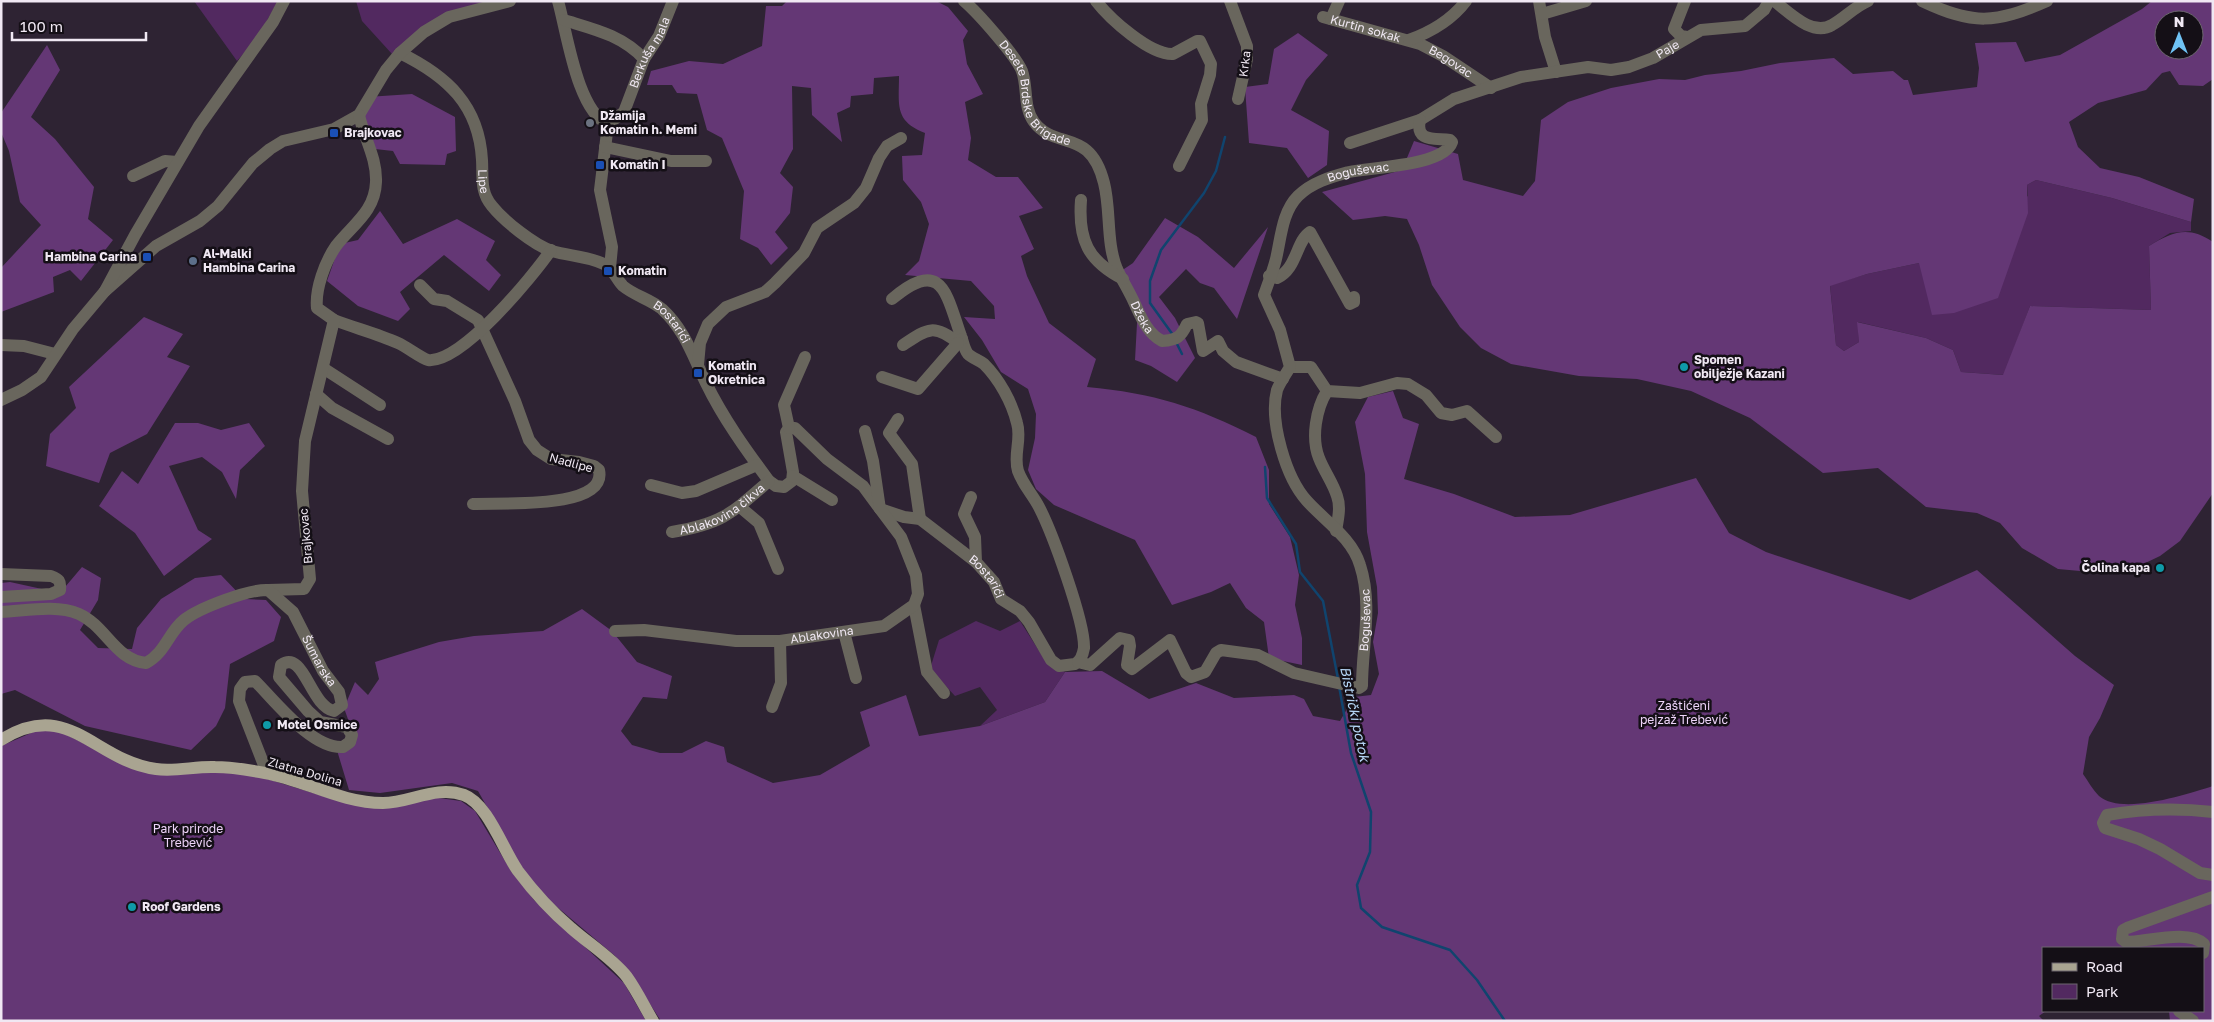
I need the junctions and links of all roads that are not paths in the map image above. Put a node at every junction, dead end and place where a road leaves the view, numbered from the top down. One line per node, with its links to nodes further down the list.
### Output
1 (284, 1): 33 (street)
2 (510, 1): 21 (street)
3 (672, 1): 22 (street, Berkuša mala)
4 (964, 1): 36 (street, Desete Brdske Brigade)
5 (1096, 1): 34 (street)
6 (1230, 1): 25 (street, Krka)
7 (1339, 1): 20 (street, Kurtin sokak)
8 (1466, 1): 20 (street)
9 (1586, 1): 16 (street)
10 (1685, 1): 19 (street)
11 (1769, 1): 19 (street, Paje)
12 (1774, 1): 13 (street)
13 (1868, 1)
14 (1922, 1): 15 (street)
15 (2047, 1)
16 (1565, 5): 18 (street)
17 (559, 8): 22 (street); 28 (street)
18 (1541, 8): 23 (street)
19 (1687, 36): 23 (street, Paje)
20 (1409, 40): 24 (street, Begovac)
21 (400, 52): 26 (street); 38 (street, Lipe)
22 (644, 59): 28 (street, Berkuša mala)
23 (1556, 72): 24 (street, Paje)
24 (1491, 88): 27 (street, Paje)
25 (1238, 99)
26 (359, 115): 43 (street); 46 (street)
27 (1420, 120): 30 (street, Paje); 40 (street, Boguševac)
28 (608, 124): 31 (street)
29 (901, 138): 53 (street)
30 (1350, 143)
31 (605, 147): 32 (street); 39 (street)
32 (706, 161)
33 (177, 162): 35 (street); 43 (street)
34 (1179, 166)
35 (133, 176)
36 (1104, 182): 41 (street, Džeka)
37 (1081, 200): 41 (street)
38 (551, 250): 39 (street, Lipe); 47 (street)
39 (610, 268): 53 (street, Bostarići)
40 (1269, 276): 44 (street); 54 (street, Boguševac)
41 (1123, 280): 57 (street, Džeka)
42 (420, 285): 47 (street)
43 (105, 292): 51 (street)
44 (1354, 297)
45 (892, 299): 48 (street)
46 (334, 320): 47 (street); 55 (street, Brajkovac)
47 (483, 328): 73 (street, Nadlipe)
48 (960, 341): 50 (street); 56 (street); 90 (street)
49 (1, 344): 51 (street)
50 (903, 345)
51 (55, 354): 60 (street)
52 (805, 357): 63 (street)
53 (698, 365): 67 (street, Bostarići)
54 (1290, 367): 57 (street, Boguševac); 58 (street)
55 (323, 368): 59 (street, Brajkovac); 61 (street)
56 (882, 377)
57 (1283, 379): 77 (street, Boguševac)
58 (1327, 391): 65 (street); 77 (street)
59 (316, 394): 66 (street); 82 (street, Brajkovac)
60 (1, 400)
61 (380, 405)
62 (898, 418): 76 (street)
63 (788, 428): 68 (street); 75 (street)
64 (865, 431): 75 (street)
65 (1496, 437)
66 (388, 439)
67 (757, 465): 69 (street, Bostarići); 70 (street)
68 (793, 476): 69 (street); 72 (street)
69 (769, 481): 74 (street, Ablakovina čikva)
70 (651, 484)
71 (971, 496): 79 (street)
72 (832, 500)
73 (473, 504)
74 (740, 507): 78 (street, Ablakovina čikva); 80 (street)
75 (880, 509): 76 (street, Bostarići); 84 (street)
76 (920, 519): 79 (street, Bostarići)
77 (1336, 530): 89 (street, Boguševac)
78 (672, 532)
79 (976, 562): 90 (street, Bostarići)
80 (778, 569)
81 (1, 574): 83 (street)
82 (268, 590): 85 (street); 95 (street, Šumarska)
83 (1, 597)
84 (914, 605): 87 (street, Ablakovina); 92 (street)
85 (1, 612)
86 (616, 631): 88 (street, Ablakovina)
87 (844, 632): 88 (street, Ablakovina); 91 (street)
88 (780, 641): 93 (street)
89 (1160, 646): 90 (street, Bostarići)
90 (1078, 662)
91 (856, 678)
92 (944, 693)
93 (772, 707)
94 (1, 740): 95 (main road, Zlatna Dolina)
95 (267, 773): 101 (main road, Zlatna Dolina)
96 (2213, 812): 97 (street)
97 (2213, 875)
98 (2213, 897): 99 (street)
99 (2204, 947)
100 (2180, 1012): 102 (street)
101 (653, 1021)
102 (2193, 1021)

